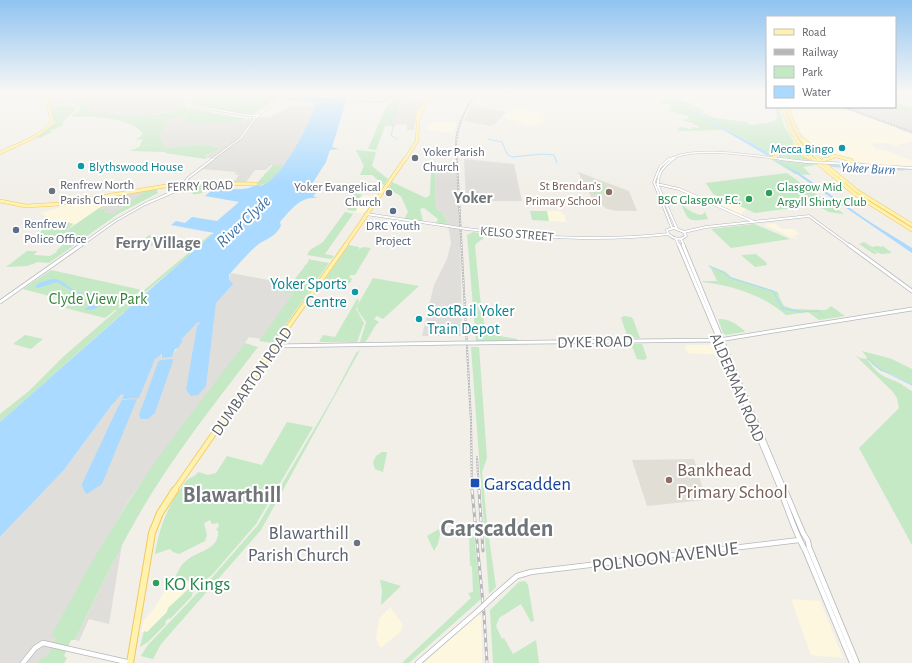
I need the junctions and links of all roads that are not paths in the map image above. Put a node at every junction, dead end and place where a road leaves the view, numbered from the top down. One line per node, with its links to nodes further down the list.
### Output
1 (51, 123): 9 (main road)
2 (251, 123): 17 (street)
3 (417, 123): 21 (main road, DUMBARTON ROAD)
4 (786, 123): 7 (main road)
5 (791, 123): 6 (main road)
6 (797, 133): 10 (main road); 14 (main road)
7 (797, 142): 8 (main road); 13 (main road)
8 (781, 150): 12 (main road); 13 (main road)
9 (0, 153)
10 (841, 157): 14 (main road); 15 (main road)
11 (765, 158): 12 (street); 19 (street); 26 (street)
12 (775, 158): 15 (street, bridge)
13 (814, 160): 28 (main road)
14 (823, 163): 25 (main road)
15 (859, 165): 16 (street)
16 (912, 168)
17 (183, 183): 18 (main road, FERRY ROAD); 20 (main road, FERRY ROAD); 34 (street)
18 (256, 184)
19 (657, 184): 22 (street); 27 (street)
20 (0, 201)
21 (366, 214): 30 (street, KELSO STREET, bridge); 37 (main road, DUMBARTON ROAD)
22 (737, 215): 23 (street); 24 (street)
23 (754, 222): 24 (street); 33 (street)
24 (739, 224): 29 (street)
25 (912, 225)
26 (672, 228): 27 (street); 30 (street)
27 (677, 229): 29 (street)
28 (912, 230)
29 (684, 232): 32 (street)
30 (668, 234): 31 (street)
31 (676, 238): 32 (street); 36 (street, ALDERMAN ROAD)
32 (682, 239): 36 (street, ALDERMAN ROAD)
33 (912, 291)
34 (0, 302)
35 (912, 309): 36 (street, DYKE ROAD)
36 (720, 340): 37 (street, DYKE ROAD, bridge); 38 (street, ALDERMAN ROAD); 39 (street, ALDERMAN ROAD)
37 (275, 346): 42 (main road, DUMBARTON ROAD)
38 (805, 536): 39 (street, POLNOON AVENUE); 40 (street, ALDERMAN ROAD)
39 (799, 539): 40 (street); 43 (street, POLNOON AVENUE, bridge); 44 (street, ALDERMAN ROAD)
40 (808, 543): 45 (street)
41 (24, 663): 42 (street)
42 (131, 663)
43 (418, 663)
44 (852, 663)
45 (857, 663)

